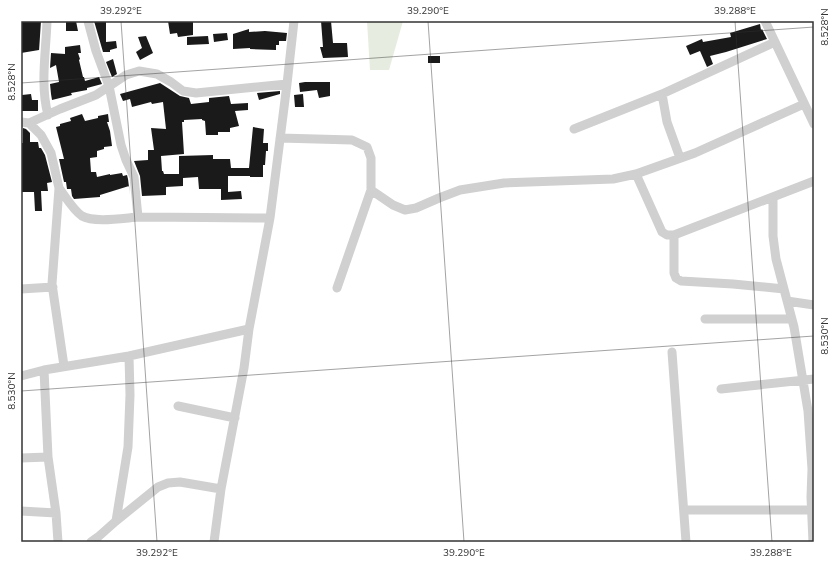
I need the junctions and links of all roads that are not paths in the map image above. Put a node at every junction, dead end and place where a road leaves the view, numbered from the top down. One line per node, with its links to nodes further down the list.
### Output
1 (47, 21): 10 (street)
2 (88, 21): 7 (street)
3 (294, 21): 6 (street)
4 (765, 21): 5 (street)
5 (775, 42): 8 (street); 9 (street)
6 (287, 84): 7 (street); 14 (street)
7 (109, 86): 10 (street); 21 (street)
8 (662, 94): 13 (street); 15 (street)
9 (804, 104): 12 (street); 15 (street)
10 (48, 115): 11 (street)
11 (25, 122): 18 (street)
12 (814, 124)
13 (574, 130)
14 (280, 138): 19 (street); 22 (street)
15 (680, 158): 16 (street)
16 (636, 174): 19 (street); 23 (street)
17 (814, 181): 20 (street)
18 (59, 188): 21 (street); 24 (street)
19 (370, 190): 25 (street)
20 (773, 197): 23 (street); 27 (street)
21 (138, 217): 22 (street)
22 (270, 218): 32 (street)
23 (674, 235): 27 (street)
24 (53, 287): 26 (street); 35 (street)
25 (336, 288)
26 (21, 289)
27 (784, 289): 28 (street)
28 (787, 301): 29 (street); 30 (street)
29 (814, 305)
30 (792, 319): 31 (street); 39 (street)
31 (704, 320)
32 (249, 329): 34 (street); 42 (street)
33 (672, 352): 48 (street)
34 (129, 356): 35 (street); 51 (street)
35 (64, 366): 36 (street)
36 (44, 370): 37 (street); 43 (street)
37 (21, 376)
38 (814, 379): 39 (street)
39 (803, 380): 40 (street); 45 (street)
40 (721, 389)
41 (178, 406): 42 (street)
42 (235, 418): 46 (street)
43 (48, 457): 44 (street); 50 (street)
44 (21, 458)
45 (813, 474): 47 (street)
46 (221, 489): 51 (street); 54 (street)
47 (812, 503): 48 (street); 56 (street)
48 (684, 510): 55 (street)
49 (21, 511): 50 (street)
50 (56, 513): 52 (street)
51 (116, 521): 53 (street)
52 (58, 542)
53 (91, 542)
54 (214, 542)
55 (686, 542)
56 (813, 542)

